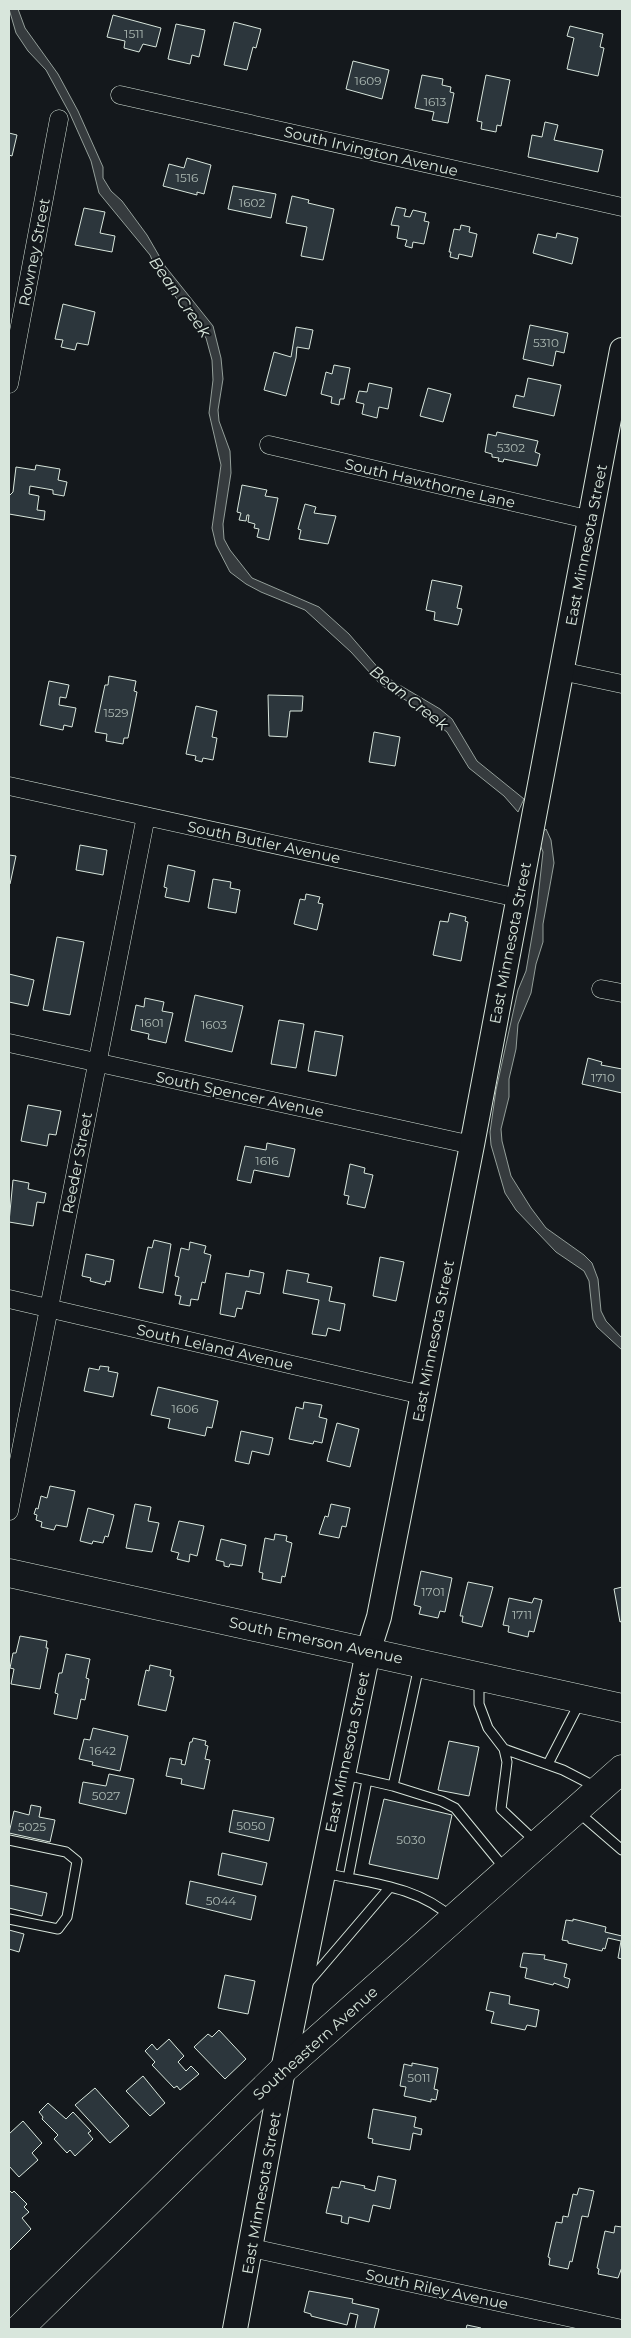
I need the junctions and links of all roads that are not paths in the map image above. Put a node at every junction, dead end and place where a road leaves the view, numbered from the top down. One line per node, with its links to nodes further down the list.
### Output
1 (120, 95): 3 (street, South Irvington Avenue)
2 (59, 119): 5 (street, Rowney Street)
3 (622, 207)
4 (622, 350): 7 (street, East Minnesota Street)
5 (9, 384)
6 (269, 445): 7 (street, South Hawthorne Lane)
7 (591, 520): 8 (street, East Minnesota Street)
8 (562, 671): 9 (street); 12 (street, East Minnesota Street)
9 (622, 684)
10 (9, 786): 11 (street, South Butler Avenue)
11 (146, 816): 12 (street, South Butler Avenue); 16 (street, Reeder Street)
12 (518, 898): 17 (street, East Minnesota Street)
13 (601, 989): 14 (street)
14 (622, 994)
15 (9, 1043): 16 (street, South Spencer Avenue)
16 (96, 1062): 17 (street, South Spencer Avenue); 19 (street, Reeder Street)
17 (472, 1145): 20 (street, East Minnesota Street)
18 (9, 1300): 19 (street, South Leland Avenue)
19 (48, 1308): 20 (street, South Leland Avenue); 21 (street, Reeder Street)
20 (422, 1395): 23 (street, East Minnesota Street)
21 (9, 1511)
22 (9, 1573): 23 (main road, South Emerson Avenue)
23 (368, 1652): 24 (main road, South Emerson Avenue); 31 (street, East Minnesota Street)
24 (419, 1663): 25 (main road, South Emerson Avenue); 33 (lane)
25 (479, 1676): 26 (main road, South Emerson Avenue); 28 (lane)
26 (582, 1699): 27 (main road, South Emerson Avenue); 29 (lane)
27 (622, 1708)
28 (504, 1749): 29 (lane); 37 (lane)
29 (548, 1764): 34 (lane)
30 (622, 1769): 34 (main road, Southeastern Avenue)
31 (342, 1775): 32 (lane); 40 (street, East Minnesota Street)
32 (367, 1780): 33 (lane); 41 (lane)
33 (393, 1786): 39 (lane)
34 (600, 1789): 35 (main road, Southeastern Avenue)
35 (576, 1810): 37 (main road, Southeastern Avenue); 38 (lane)
36 (9, 1840): 43 (lane)
37 (538, 1844): 39 (main road, Southeastern Avenue)
38 (622, 1850)
39 (507, 1872): 44 (main road, Southeastern Avenue)
40 (322, 1873): 41 (lane); 45 (street, East Minnesota Street)
41 (348, 1878): 42 (lane)
42 (390, 1887): 44 (lane); 45 (lane)
43 (9, 1918)
44 (453, 1919): 46 (main road, Southeastern Avenue)
45 (298, 1994): 46 (street, East Minnesota Street)
46 (283, 2070): 47 (street, East Minnesota Street); 49 (main road, Southeastern Avenue)
47 (252, 2248): 50 (street, East Minnesota Street); 51 (street, South Riley Avenue)
48 (9, 2321): 49 (street)
49 (17, 2329)
50 (235, 2329)
51 (622, 2329)

